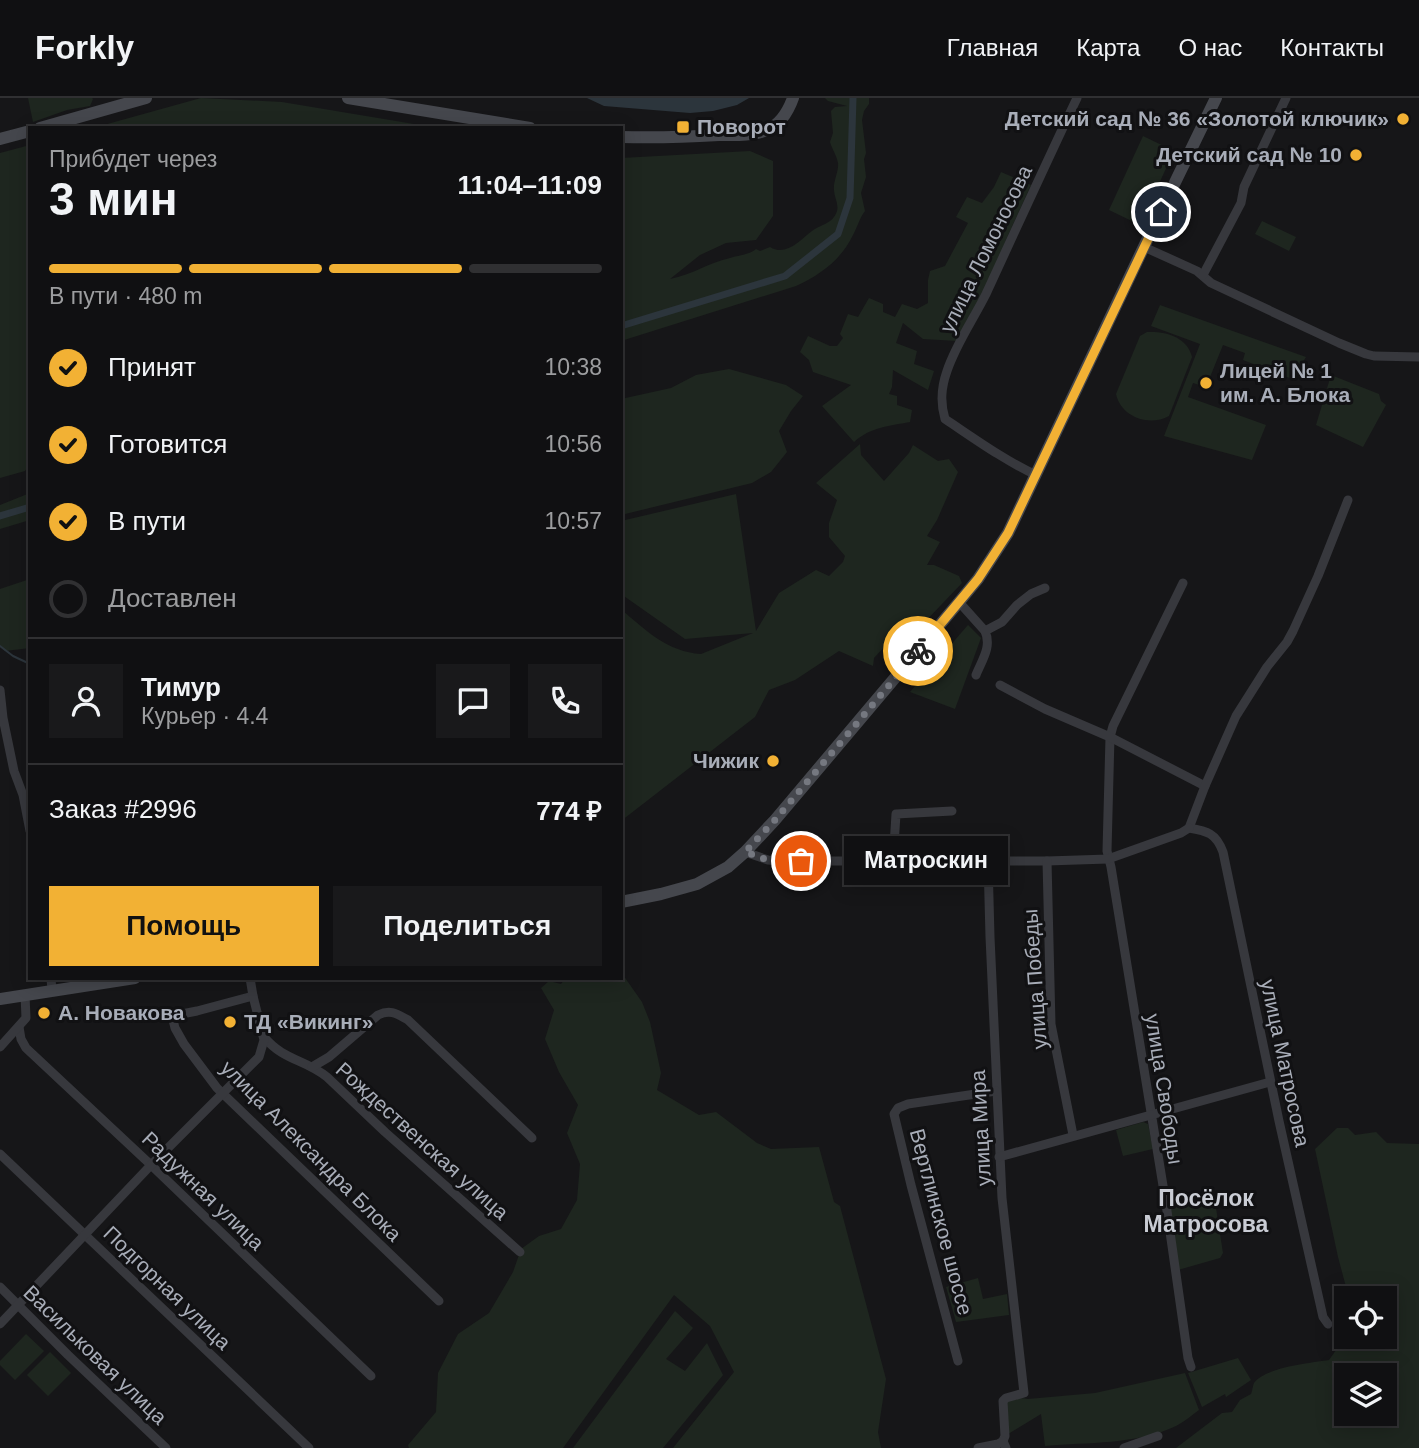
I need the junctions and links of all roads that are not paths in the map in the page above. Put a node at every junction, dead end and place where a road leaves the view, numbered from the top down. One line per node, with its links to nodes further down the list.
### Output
1 (146, 98): 7 (main road)
2 (348, 98): 8 (main road)
3 (793, 98): 10 (main road)
4 (1077, 98): 15 (street, улица Ломоносова)
5 (1216, 98): 12 (main road)
6 (1286, 98): 13 (street)
7 (47, 126)
8 (518, 126)
9 (28, 132): 11 (main road)
10 (623, 137)
11 (0, 139)
12 (1144, 247): 13 (street); 15 (main road)
13 (1203, 275): 14 (street)
14 (1419, 357)
15 (1036, 475): 19 (main road)
16 (1349, 500): 25 (street)
17 (1182, 583): 24 (street)
18 (1045, 589): 20 (street)
19 (959, 602): 20 (street); 29 (main road)
20 (985, 631): 21 (street)
21 (976, 675)
22 (1000, 685): 24 (street)
23 (0, 690): 27 (street)
24 (1110, 737): 25 (street); 30 (street, улица Свободы)
25 (1205, 786): 28 (street)
26 (952, 811): 33 (street)
27 (28, 821)
28 (1189, 828): 30 (street); 45 (street, улица Матросова)
29 (745, 852): 33 (street); 34 (main road)
30 (1108, 859): 32 (street); 48 (street, улица Свободы)
31 (988, 861): 32 (street); 33 (street); 46 (street, улица Мира)
32 (1046, 861): 49 (street, улица Победы)
33 (893, 862)
34 (623, 902)
35 (107, 980): 37 (main road)
36 (250, 980): 39 (street)
37 (51, 984): 38 (main road)
38 (25, 995): 40 (main road); 41 (street)
39 (253, 996): 42 (street); 47 (street, улица Александра Блока)
40 (0, 999)
41 (19, 1027): 43 (street); 53 (street, Радужная улица)
42 (264, 1037): 44 (street, Рождественская улица); 47 (street)
43 (0, 1047)
44 (312, 1067): 50 (street); 55 (street, Рождественская улица)
45 (1270, 1082): 48 (street); 60 (street, улица Матросова)
46 (996, 1091): 52 (street, улица Мира); 61 (street, Вертлинское шоссе)
47 (222, 1093): 53 (street); 57 (street, улица Александра Блока)
48 (1151, 1116): 49 (street); 62 (street, улица Свободы)
49 (1073, 1135): 52 (street)
50 (532, 1138)
51 (0, 1154): 54 (street, Подгорная улица)
52 (999, 1157): 65 (street, улица Мира)
53 (150, 1165): 54 (street); 63 (street, Радужная улица)
54 (85, 1235): 58 (street); 67 (street, Подгорная улица)
55 (520, 1252)
56 (0, 1287): 58 (street, Васильковая улица)
57 (439, 1301)
58 (18, 1305): 59 (street); 66 (street, Васильковая улица)
59 (0, 1324)
60 (1328, 1324)
61 (957, 1361)
62 (1191, 1367)
63 (371, 1376)
64 (1158, 1436): 69 (street)
65 (1004, 1444): 68 (street)
66 (166, 1448)
67 (309, 1448)
68 (978, 1448)
69 (1124, 1448)

